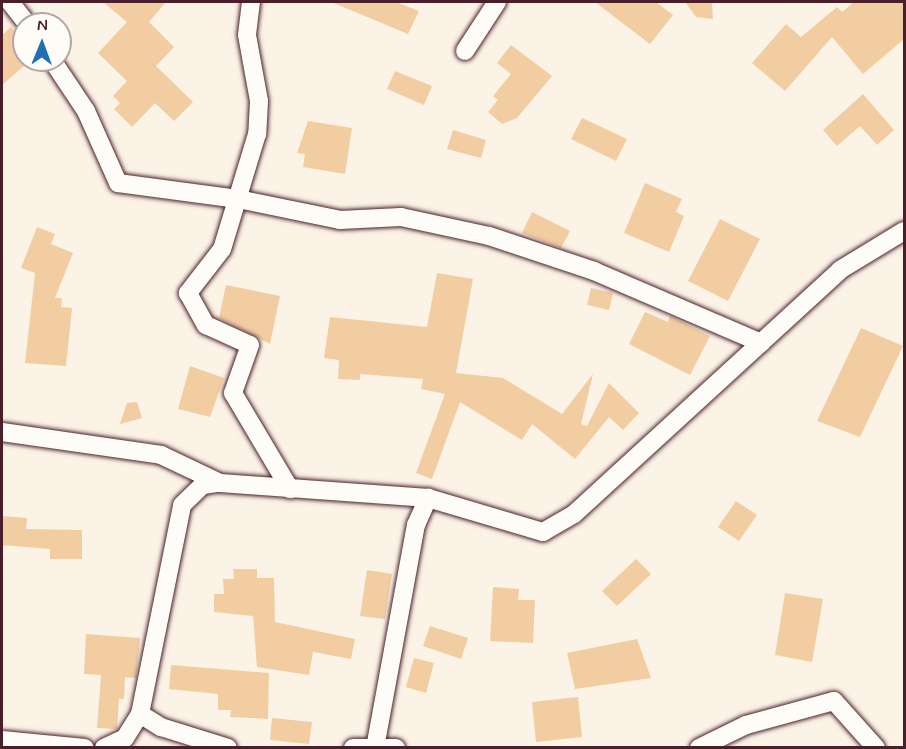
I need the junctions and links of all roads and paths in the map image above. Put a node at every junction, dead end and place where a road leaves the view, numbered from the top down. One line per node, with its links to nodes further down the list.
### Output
1 (251, 2): 5 (street)
2 (497, 2): 3 (street)
3 (465, 51)
4 (60, 72): 5 (street)
5 (238, 199): 7 (street); 10 (street)
6 (904, 231): 7 (street)
7 (761, 343): 11 (street)
8 (2, 432): 9 (street)
9 (220, 483): 10 (street); 12 (street)
10 (290, 489): 11 (street)
11 (428, 498): 19 (street)
12 (140, 714): 15 (street); 16 (street)
13 (2, 740): 14 (street)
14 (83, 747)
15 (104, 747)
16 (228, 747)
17 (353, 747): 18 (street)
18 (369, 747)
19 (375, 747)
20 (386, 747): 21 (street)
21 (396, 747)
22 (699, 747): 23 (street)
23 (876, 747)

